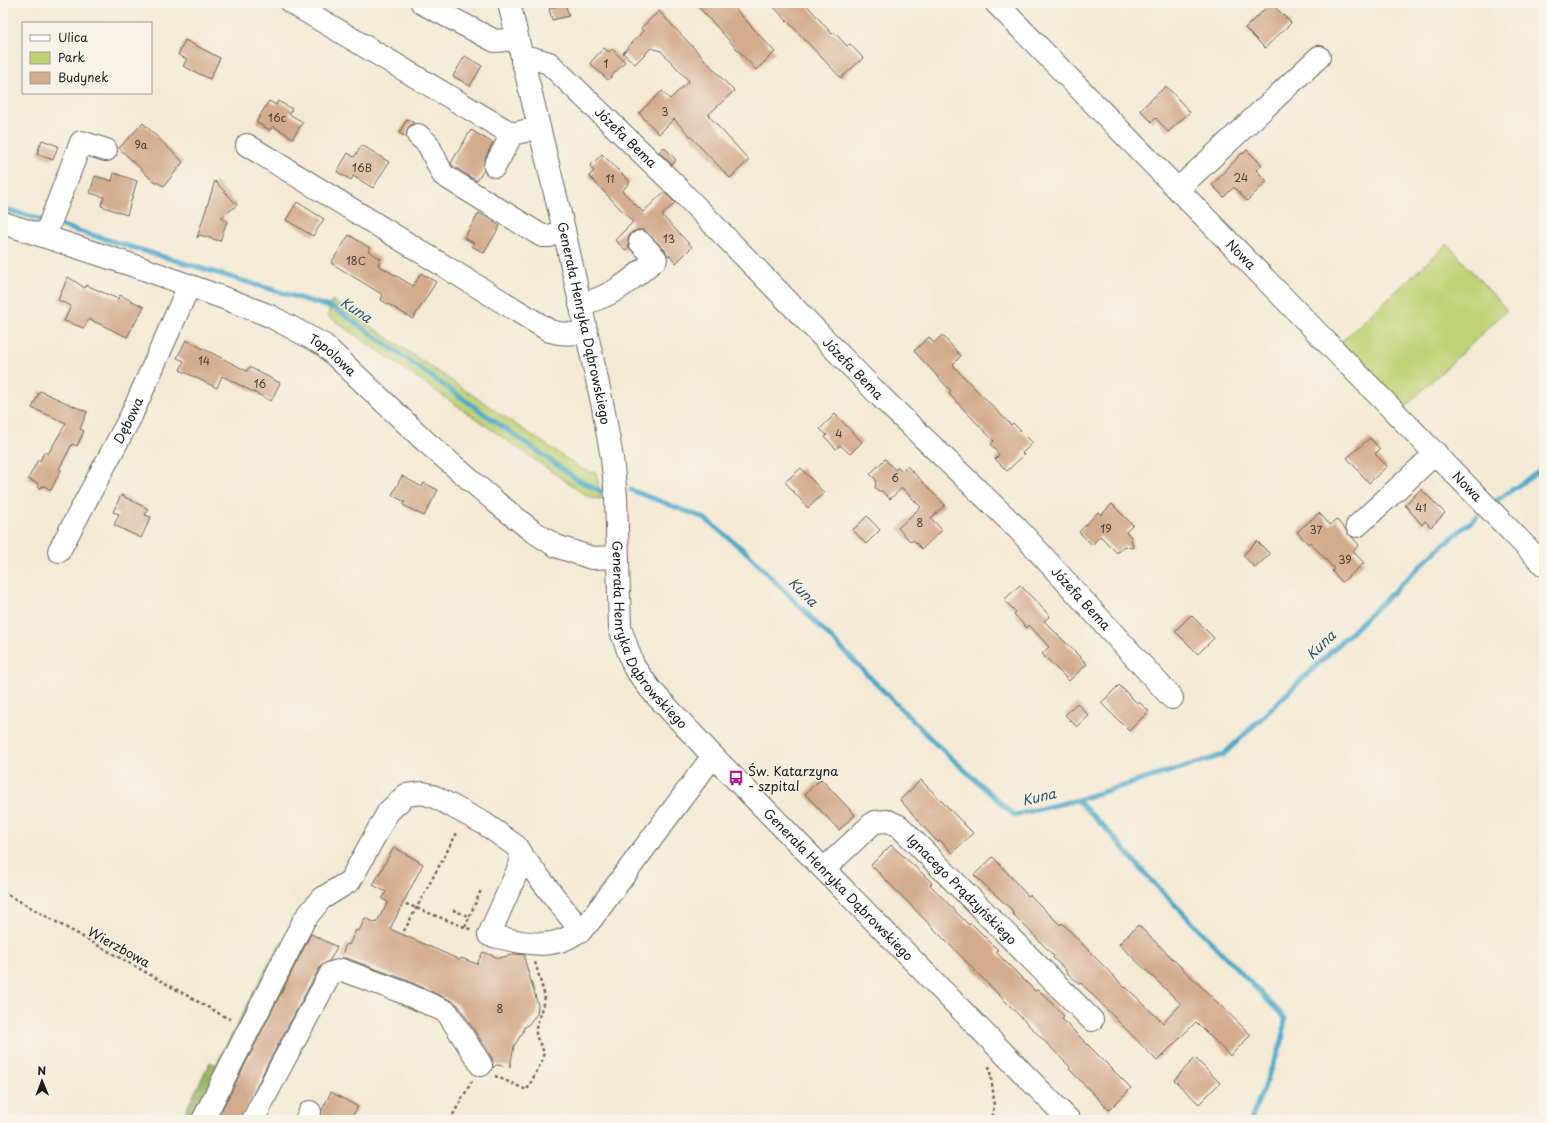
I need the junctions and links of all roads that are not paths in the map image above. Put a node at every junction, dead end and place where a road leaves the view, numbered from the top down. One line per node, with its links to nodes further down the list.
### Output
1 (292, 3): 9 (street)
2 (422, 3): 5 (street)
3 (508, 3): 5 (street, Generała Henryka Dąbrowskiego)
4 (996, 3): 14 (street, Nowa)
5 (516, 38): 7 (street, Generała Henryka Dąbrowskiego)
6 (1319, 57): 14 (street)
7 (522, 61): 8 (street, Generała Henryka Dąbrowskiego); 27 (street, Józefa Bema)
8 (538, 129): 9 (street); 16 (street, Generała Henryka Dąbrowskiego)
9 (512, 134): 13 (street)
10 (418, 136): 16 (street)
11 (247, 145): 21 (street)
12 (106, 150): 17 (street)
13 (495, 166)
14 (1178, 189): 22 (street, Nowa)
15 (3, 222): 17 (street, Topolowa)
16 (564, 230): 20 (street, Generała Henryka Dąbrowskiego)
17 (45, 236): 19 (street, Topolowa)
18 (640, 242): 20 (street)
19 (189, 286): 24 (street, Dębowa); 25 (street, Topolowa)
20 (580, 304): 21 (street, Generała Henryka Dąbrowskiego)
21 (586, 332): 25 (street, Generała Henryka Dąbrowskiego)
22 (1436, 453): 23 (street); 26 (street, Nowa)
23 (1357, 526)
24 (59, 551)
25 (617, 557): 28 (street, Generała Henryka Dąbrowskiego)
26 (1544, 565)
27 (1172, 698)
28 (713, 756): 30 (street, Generała Henryka Dąbrowskiego); 31 (street)
29 (520, 853): 31 (street); 31 (street); 34 (street)
30 (824, 869): 32 (street, Ignacego Prądzyńskiego); 36 (street, Generała Henryka Dąbrowskiego)
31 (581, 931)
32 (1092, 1020)
33 (481, 1066): 35 (street)
34 (203, 1120)
35 (253, 1120)
36 (1069, 1120)

